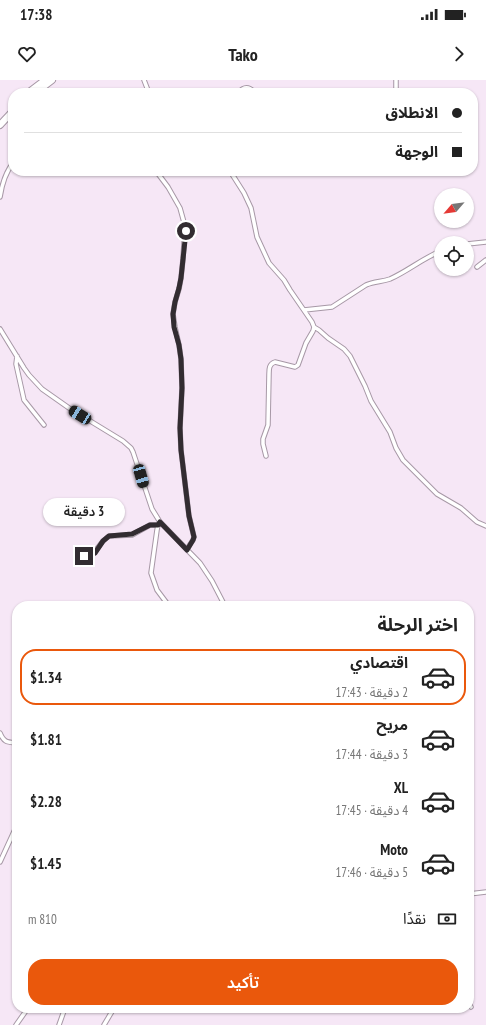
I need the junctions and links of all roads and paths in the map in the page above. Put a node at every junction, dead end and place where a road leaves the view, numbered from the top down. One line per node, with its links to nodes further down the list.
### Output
1 (45, 80): 3 (highway)
2 (52, 80): 4 (highway)
3 (35, 88)
4 (45, 88)
5 (8, 110): 7 (highway)
6 (8, 116): 8 (highway)
7 (0, 118)
8 (0, 124)
9 (8, 170): 12 (street)
10 (160, 176): 26 (street)
11 (233, 176): 18 (street)
12 (0, 197)
13 (486, 242): 14 (street)
14 (474, 243)
15 (434, 254): 18 (street)
16 (486, 260): 17 (street)
17 (477, 267)
18 (304, 310): 19 (street)
19 (314, 327): 23 (street); 25 (street)
20 (0, 329): 21 (street)
21 (17, 356): 22 (street); 24 (street)
22 (44, 425)
23 (266, 456)
24 (159, 523): 26 (street); 27 (street); 28 (street)
25 (486, 526)
26 (187, 550): 29 (street)
27 (84, 556)
28 (165, 601)
29 (222, 601)
30 (0, 733): 31 (street)
31 (12, 743)
32 (12, 836): 33 (street)
33 (0, 862)
34 (486, 892): 35 (street)
35 (474, 893)
36 (24, 1013): 39 (street)
37 (63, 1013): 40 (street)
38 (111, 1013): 41 (street)
39 (16, 1025)
40 (59, 1025)
41 (104, 1025)

